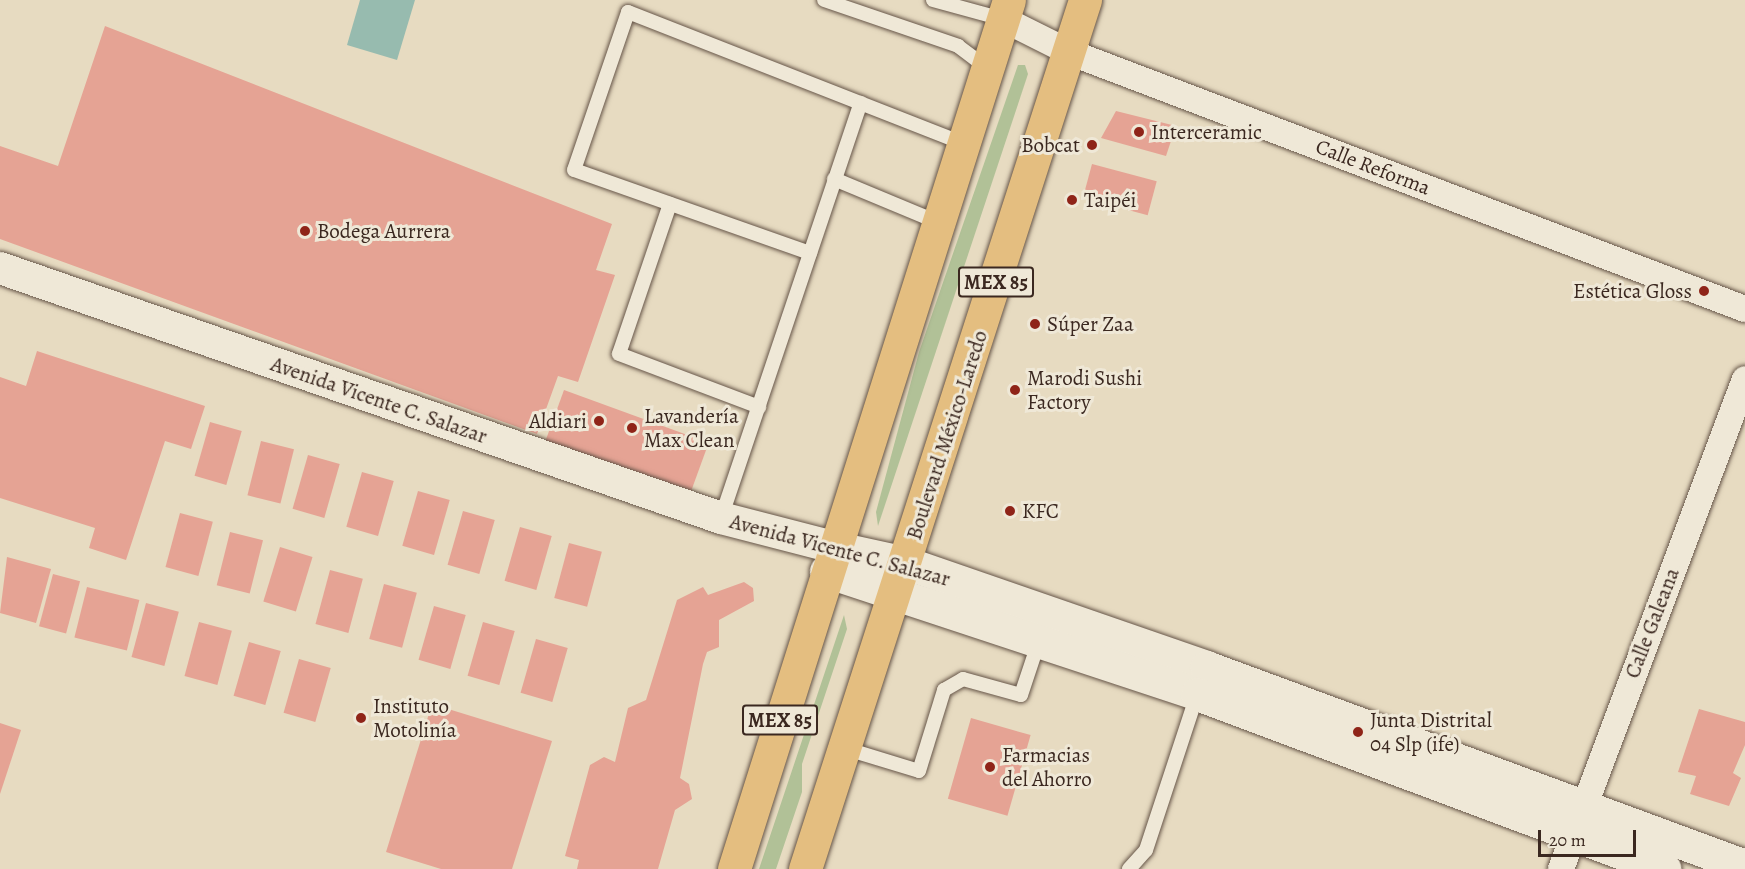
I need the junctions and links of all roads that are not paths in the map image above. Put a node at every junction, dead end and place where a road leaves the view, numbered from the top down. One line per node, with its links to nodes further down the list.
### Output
1 (824, 0): 6 (lane)
2 (933, 0): 4 (lane)
3 (1085, 0): 5 (main road, Boulevard México-Laredo / MEX 85)
4 (1006, 10): 5 (street, Calle Reforma); 6 (main road, MEX 85)
5 (1069, 52): 14 (street, Calle Reforma); 19 (main road, Boulevard México-Laredo / MEX 85)
6 (987, 68): 8 (main road, MEX 85)
7 (861, 103): 8 (lane); 9 (lane); 10 (lane)
8 (960, 142): 11 (main road, MEX 85)
9 (834, 179): 11 (lane); 12 (lane)
10 (670, 204): 12 (lane); 16 (lane)
11 (934, 221): 18 (main road, MEX 85)
12 (810, 253): 16 (lane)
13 (0, 268): 17 (street, Avenida Vicente C. Salazar)
14 (1745, 309)
15 (1745, 379): 23 (street, Calle Galeana)
16 (759, 407): 17 (lane)
17 (721, 518): 18 (street, Avenida Vicente C. Salazar)
18 (830, 559): 19 (main road, Avenida Vicente C. Salazar); 25 (main road, MEX 85)
19 (900, 577): 20 (main road, Avenida Vicente C. Salazar); 21 (main road, Avenida Vicente C. Salazar); 22 (main road, Boulevard México-Laredo / MEX 85)
20 (1040, 639): 21 (main road, Avenida Vicente C. Salazar); 22 (lane)
21 (1202, 681): 23 (main road, Avenida Vicente C. Salazar); 27 (lane)
22 (847, 749): 26 (main road, Boulevard México-Laredo / MEX 85)
23 (1578, 820): 24 (main road, Avenida Vicente C. Salazar); 28 (street, Calle Galeana); 29 (main road, Avenida Vicente C. Salazar)
24 (1745, 866)
25 (734, 869)
26 (805, 869)
27 (1129, 869)
28 (1561, 869)
29 (1664, 869)

